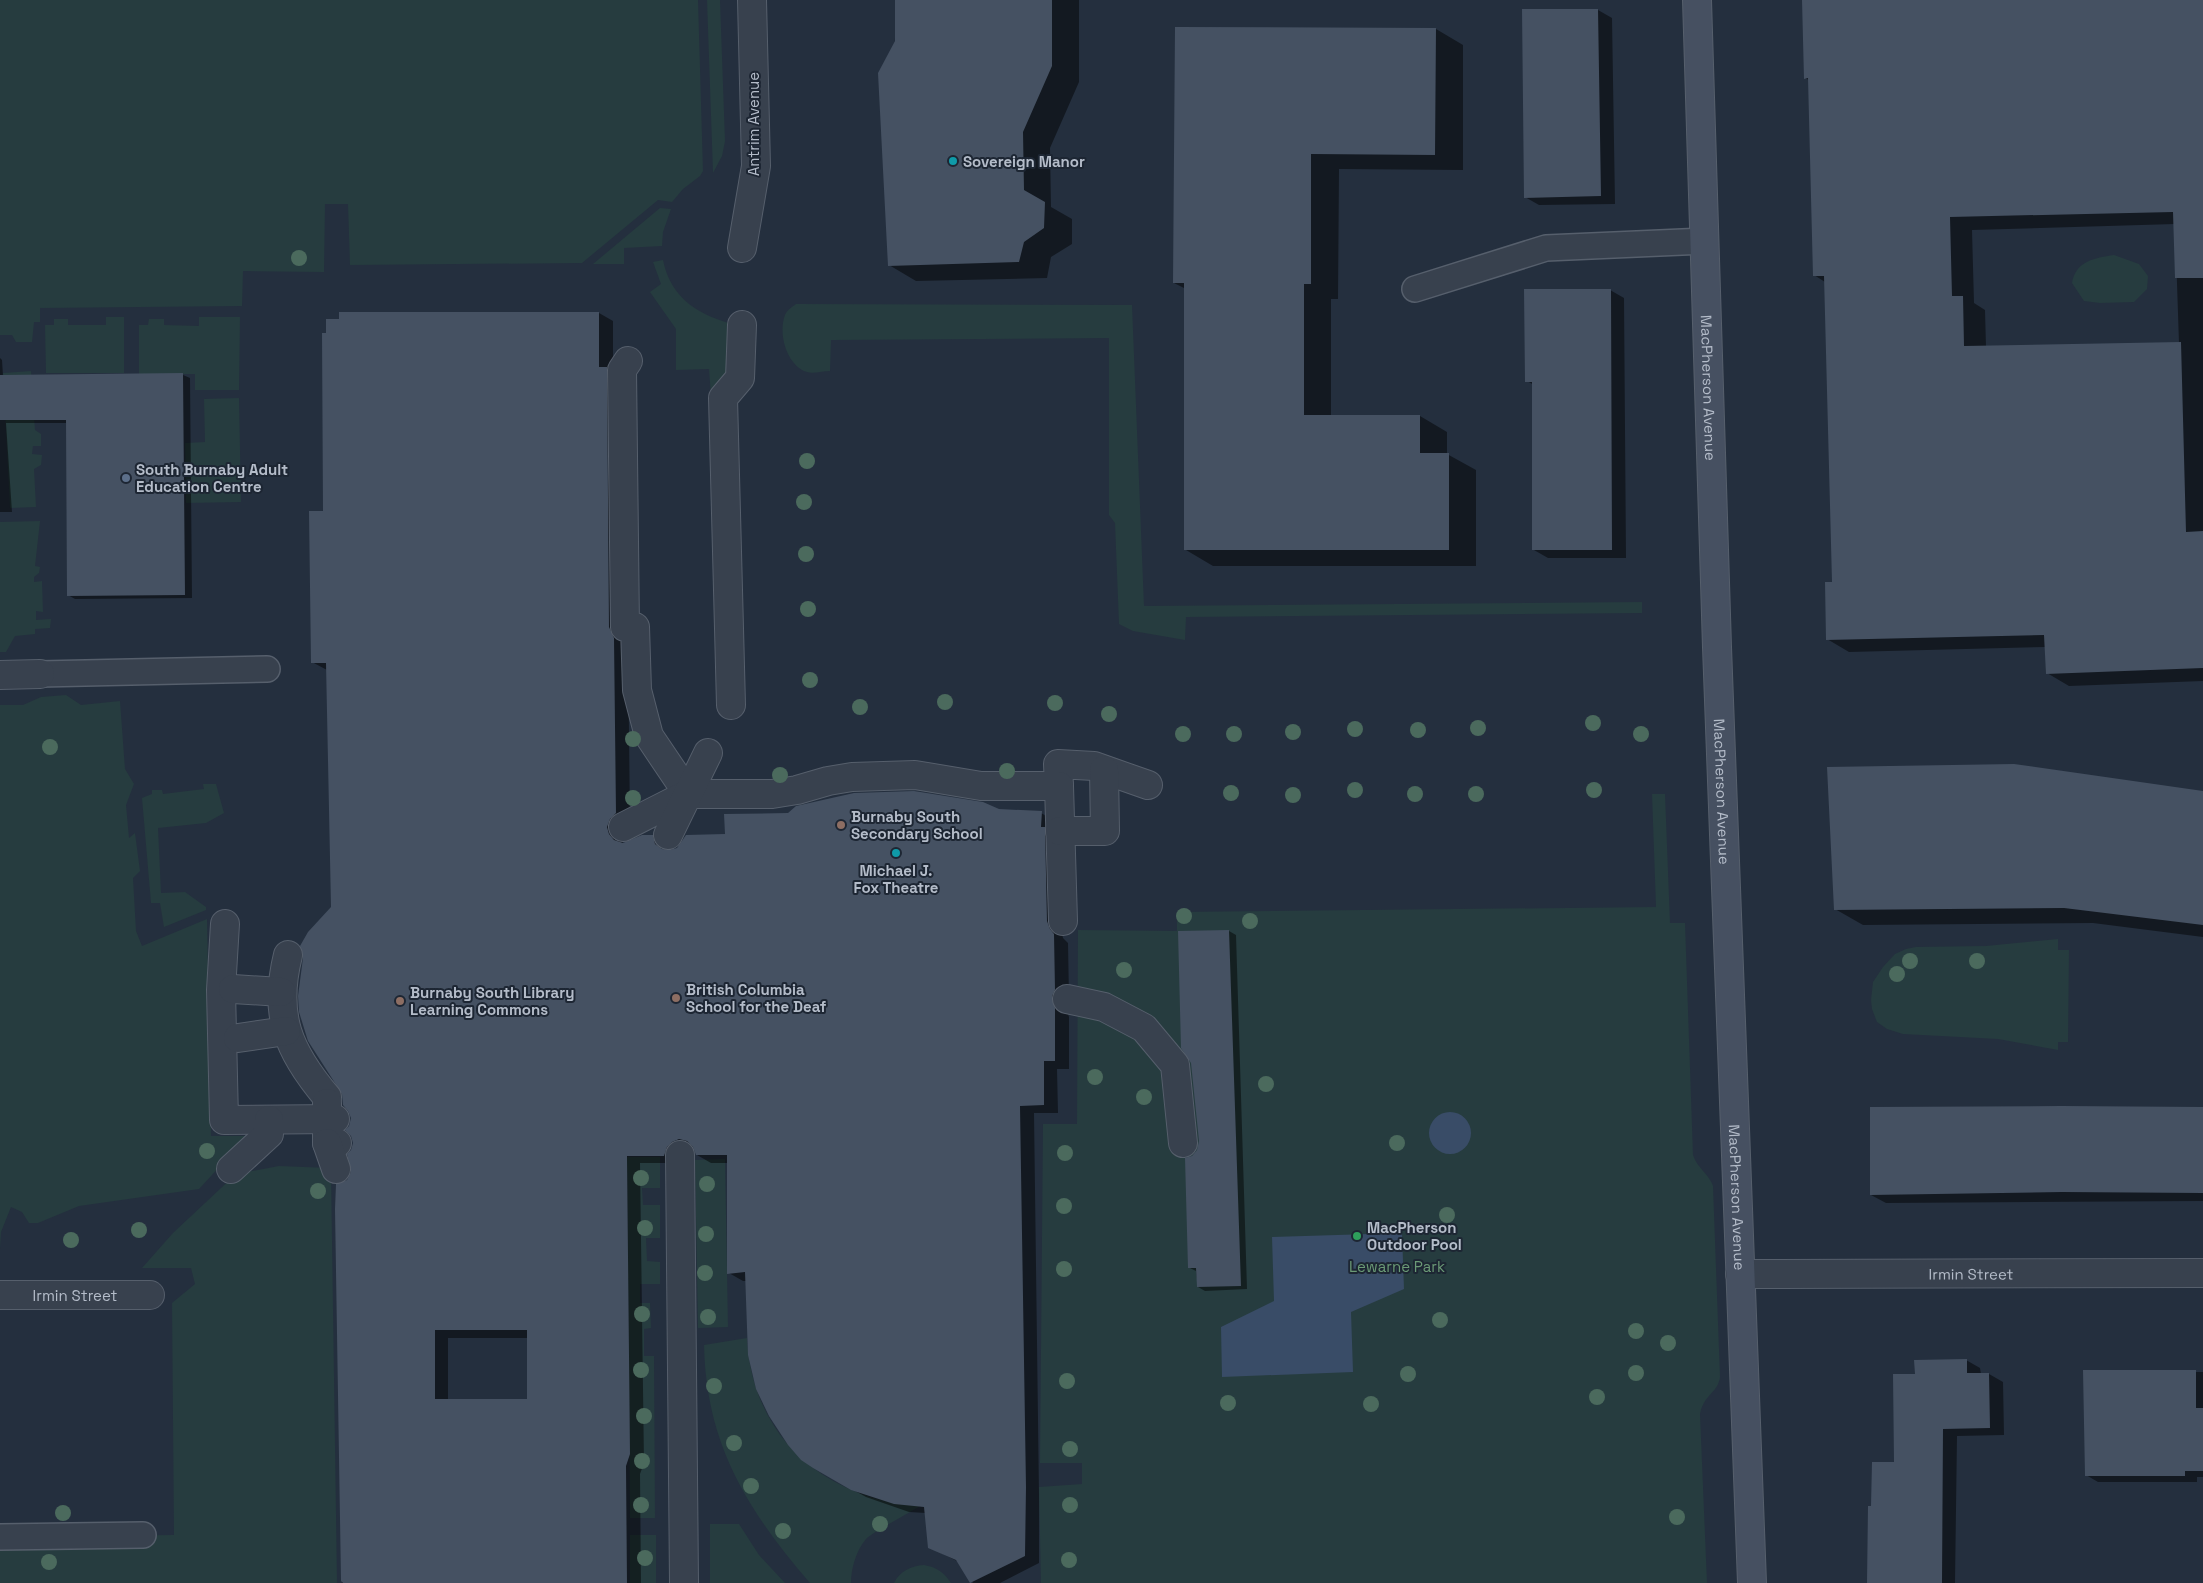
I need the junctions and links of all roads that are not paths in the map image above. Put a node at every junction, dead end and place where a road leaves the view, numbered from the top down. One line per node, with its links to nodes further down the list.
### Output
1 (752, 0): 4 (street, Antrim Avenue)
2 (1697, 0): 3 (street, MacPherson Avenue)
3 (1706, 242): 5 (lane); 33 (street, MacPherson Avenue)
4 (742, 248)
5 (1415, 290)
6 (742, 325): 11 (street)
7 (628, 361): 16 (street)
8 (267, 669): 9 (lane)
9 (40, 674): 10 (street)
10 (0, 675)
11 (731, 705)
12 (708, 752): 16 (street)
13 (1104, 770): 14 (street); 15 (street); 17 (street)
14 (1148, 785)
15 (1058, 786): 16 (street); 17 (street)
16 (688, 794): 18 (street); 19 (street)
17 (1054, 824): 20 (street)
18 (623, 827)
19 (668, 835)
20 (1062, 921)
21 (225, 924): 23 (street)
22 (288, 955): 24 (street)
23 (227, 990): 24 (street); 27 (street)
24 (281, 992): 26 (street)
25 (1067, 999): 29 (street)
26 (286, 1031): 27 (street); 28 (street)
27 (231, 1042): 28 (street)
28 (269, 1120): 31 (street)
29 (1183, 1143)
30 (680, 1155): 38 (street)
31 (231, 1169)
32 (2203, 1273): 33 (street, Irmin Street)
33 (1740, 1274): 39 (street, MacPherson Avenue)
34 (0, 1295): 35 (street, Irmin Street)
35 (150, 1295)
36 (143, 1535): 37 (lane)
37 (0, 1537)
38 (684, 1583)
39 (1752, 1583)

